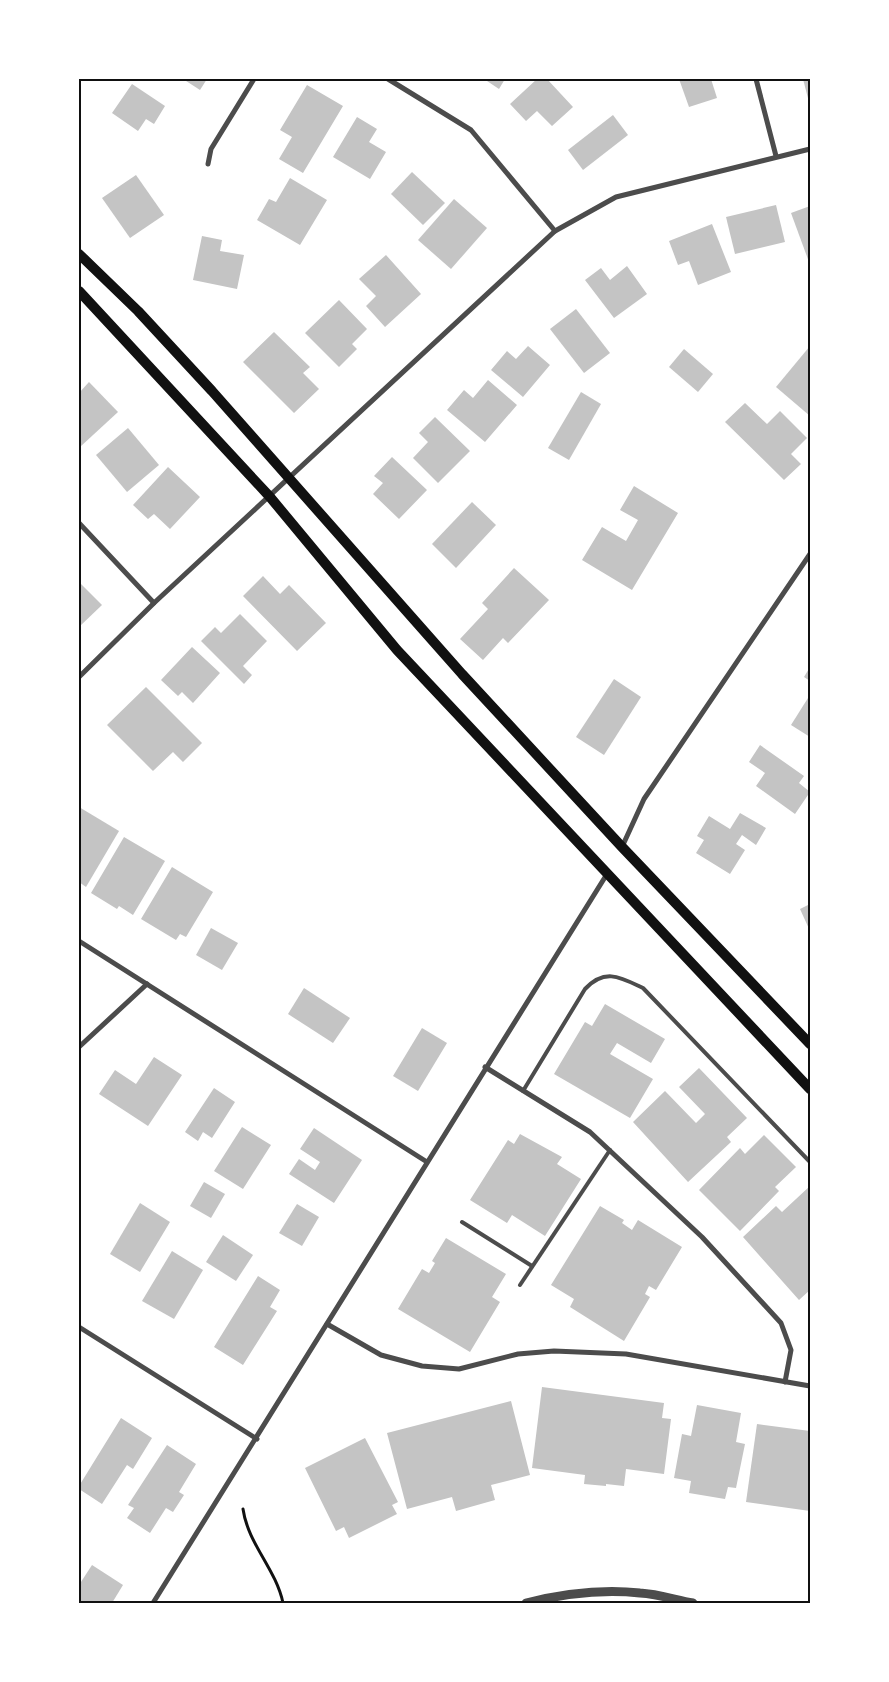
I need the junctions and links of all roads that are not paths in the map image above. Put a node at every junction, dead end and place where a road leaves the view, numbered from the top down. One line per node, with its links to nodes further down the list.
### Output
1 (254, 79): 6 (street)
2 (388, 79): 7 (street)
3 (756, 79): 5 (street)
4 (810, 149): 5 (street)
5 (776, 156): 7 (street)
6 (208, 164)
7 (555, 231): 10 (street)
8 (79, 254): 10 (main road)
9 (79, 291): 11 (main road)
10 (289, 477): 11 (street); 16 (main road)
11 (270, 497): 14 (street); 17 (main road)
12 (79, 523): 14 (street)
13 (810, 554): 16 (street)
14 (154, 603): 15 (street)
15 (79, 677)
16 (622, 847): 20 (main road)
17 (607, 874): 22 (street); 23 (main road)
18 (79, 940): 19 (street)
19 (147, 984): 21 (street); 26 (street)
20 (810, 1044)
21 (79, 1048)
22 (485, 1067): 24 (street); 26 (street)
23 (810, 1089)
24 (523, 1091): 25 (street); 27 (lane)
25 (610, 1150): 29 (lane); 33 (street)
26 (427, 1162): 31 (street)
27 (810, 1162)
28 (462, 1222): 29 (lane)
29 (532, 1266): 30 (lane)
30 (520, 1285)
31 (327, 1324): 33 (street); 35 (street)
32 (79, 1327): 35 (street)
33 (785, 1382): 34 (street)
34 (810, 1386)
35 (257, 1439): 36 (street)
36 (153, 1603)
37 (526, 1603): 38 (street)
38 (693, 1603)

